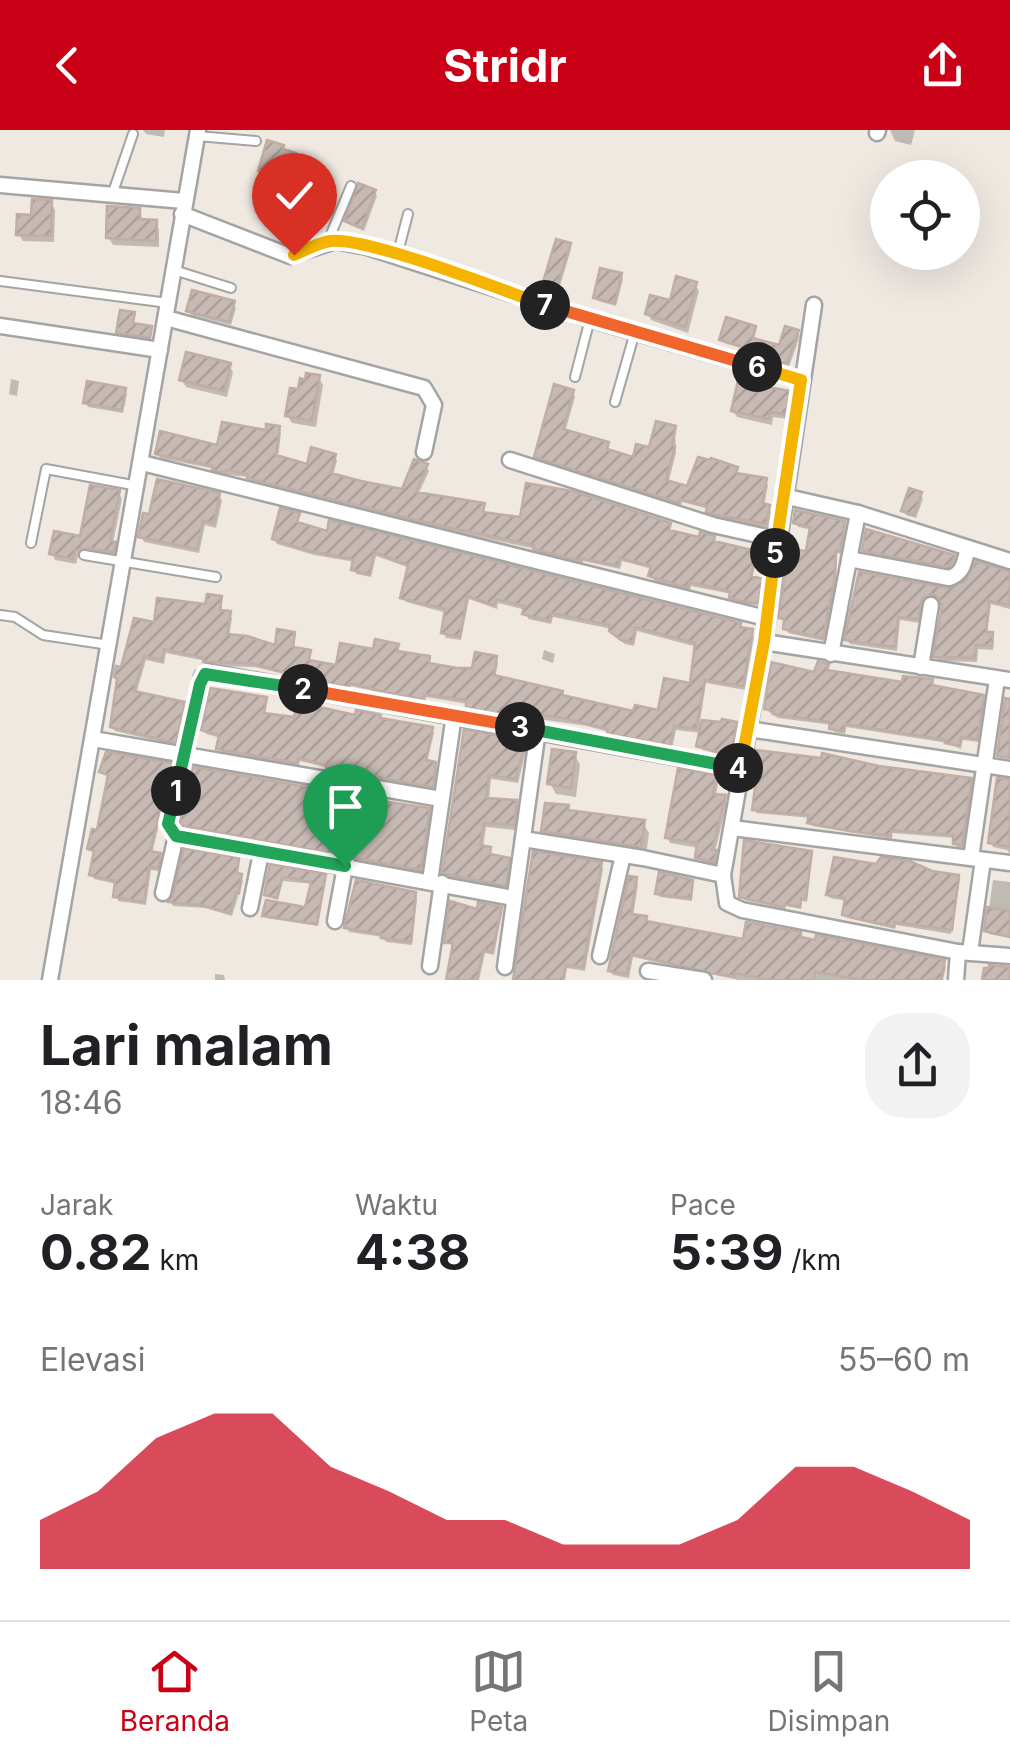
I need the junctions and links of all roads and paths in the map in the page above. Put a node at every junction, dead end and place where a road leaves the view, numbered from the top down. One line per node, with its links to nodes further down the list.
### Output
1 (198, 133): 3 (lane); 7 (street)
2 (133, 134): 6 (lane)
3 (256, 141)
4 (0, 185): 6 (street)
5 (351, 186): 9 (lane)
6 (112, 195): 7 (street)
7 (183, 208): 9 (street); 11 (street)
8 (408, 214): 10 (lane)
9 (328, 242): 10 (street)
10 (398, 256): 16 (street)
11 (173, 270): 13 (lane); 15 (street)
12 (0, 281): 15 (lane)
13 (232, 288)
14 (814, 305): 21 (street)
15 (167, 310): 19 (street); 23 (street)
16 (590, 319): 18 (street); 20 (lane)
17 (0, 326): 19 (street)
18 (635, 332): 21 (street); 22 (lane)
19 (160, 350): 25 (street)
20 (576, 378)
21 (801, 380): 27 (street)
22 (615, 402)
23 (424, 452)
24 (510, 460): 29 (street)
25 (142, 463): 26 (street); 39 (street)
26 (138, 486): 30 (lane); 34 (street)
27 (783, 496): 28 (street); 29 (street)
28 (858, 513): 31 (street); 33 (street)
29 (776, 540): 39 (street)
30 (30, 543)
31 (968, 548): 33 (street); 35 (street)
32 (84, 554): 34 (lane)
33 (849, 559): 42 (street)
34 (124, 560): 36 (lane); 41 (street)
35 (1010, 561)
36 (216, 577)
37 (931, 605): 43 (street)
38 (0, 615): 41 (lane)
39 (766, 618): 40 (street)
40 (764, 642): 42 (street); 46 (street)
41 (110, 645): 48 (street)
42 (831, 654): 43 (street)
43 (921, 667): 44 (street)
44 (1004, 680): 50 (street)
45 (454, 716): 47 (street); 49 (street); 53 (street)
46 (748, 729): 50 (street); 52 (street)
47 (538, 730): 52 (street); 56 (street)
48 (93, 739): 49 (street); 74 (street)
49 (183, 757): 53 (street); 55 (street)
50 (983, 765): 51 (street); 59 (street)
51 (1010, 768)
52 (740, 769): 54 (street)
53 (442, 799): 63 (street)
54 (732, 828): 59 (street); 62 (street)
55 (176, 836): 57 (street); 64 (street)
56 (524, 839): 58 (street); 65 (street)
57 (260, 852): 61 (street); 66 (street)
58 (623, 854): 62 (street); 69 (street)
59 (977, 859): 60 (street); 68 (street)
60 (1010, 863)
61 (345, 866): 63 (street); 67 (street)
62 (723, 875): 68 (street)
63 (436, 882): 65 (street); 71 (street)
64 (164, 893)
65 (514, 898): 72 (street)
66 (250, 908)
67 (335, 922)
68 (964, 952): 70 (street); 76 (street)
69 (600, 956)
70 (1010, 956)
71 (430, 966)
72 (506, 966)
73 (648, 971): 75 (street)
74 (50, 980)
75 (704, 980)
76 (956, 980)

